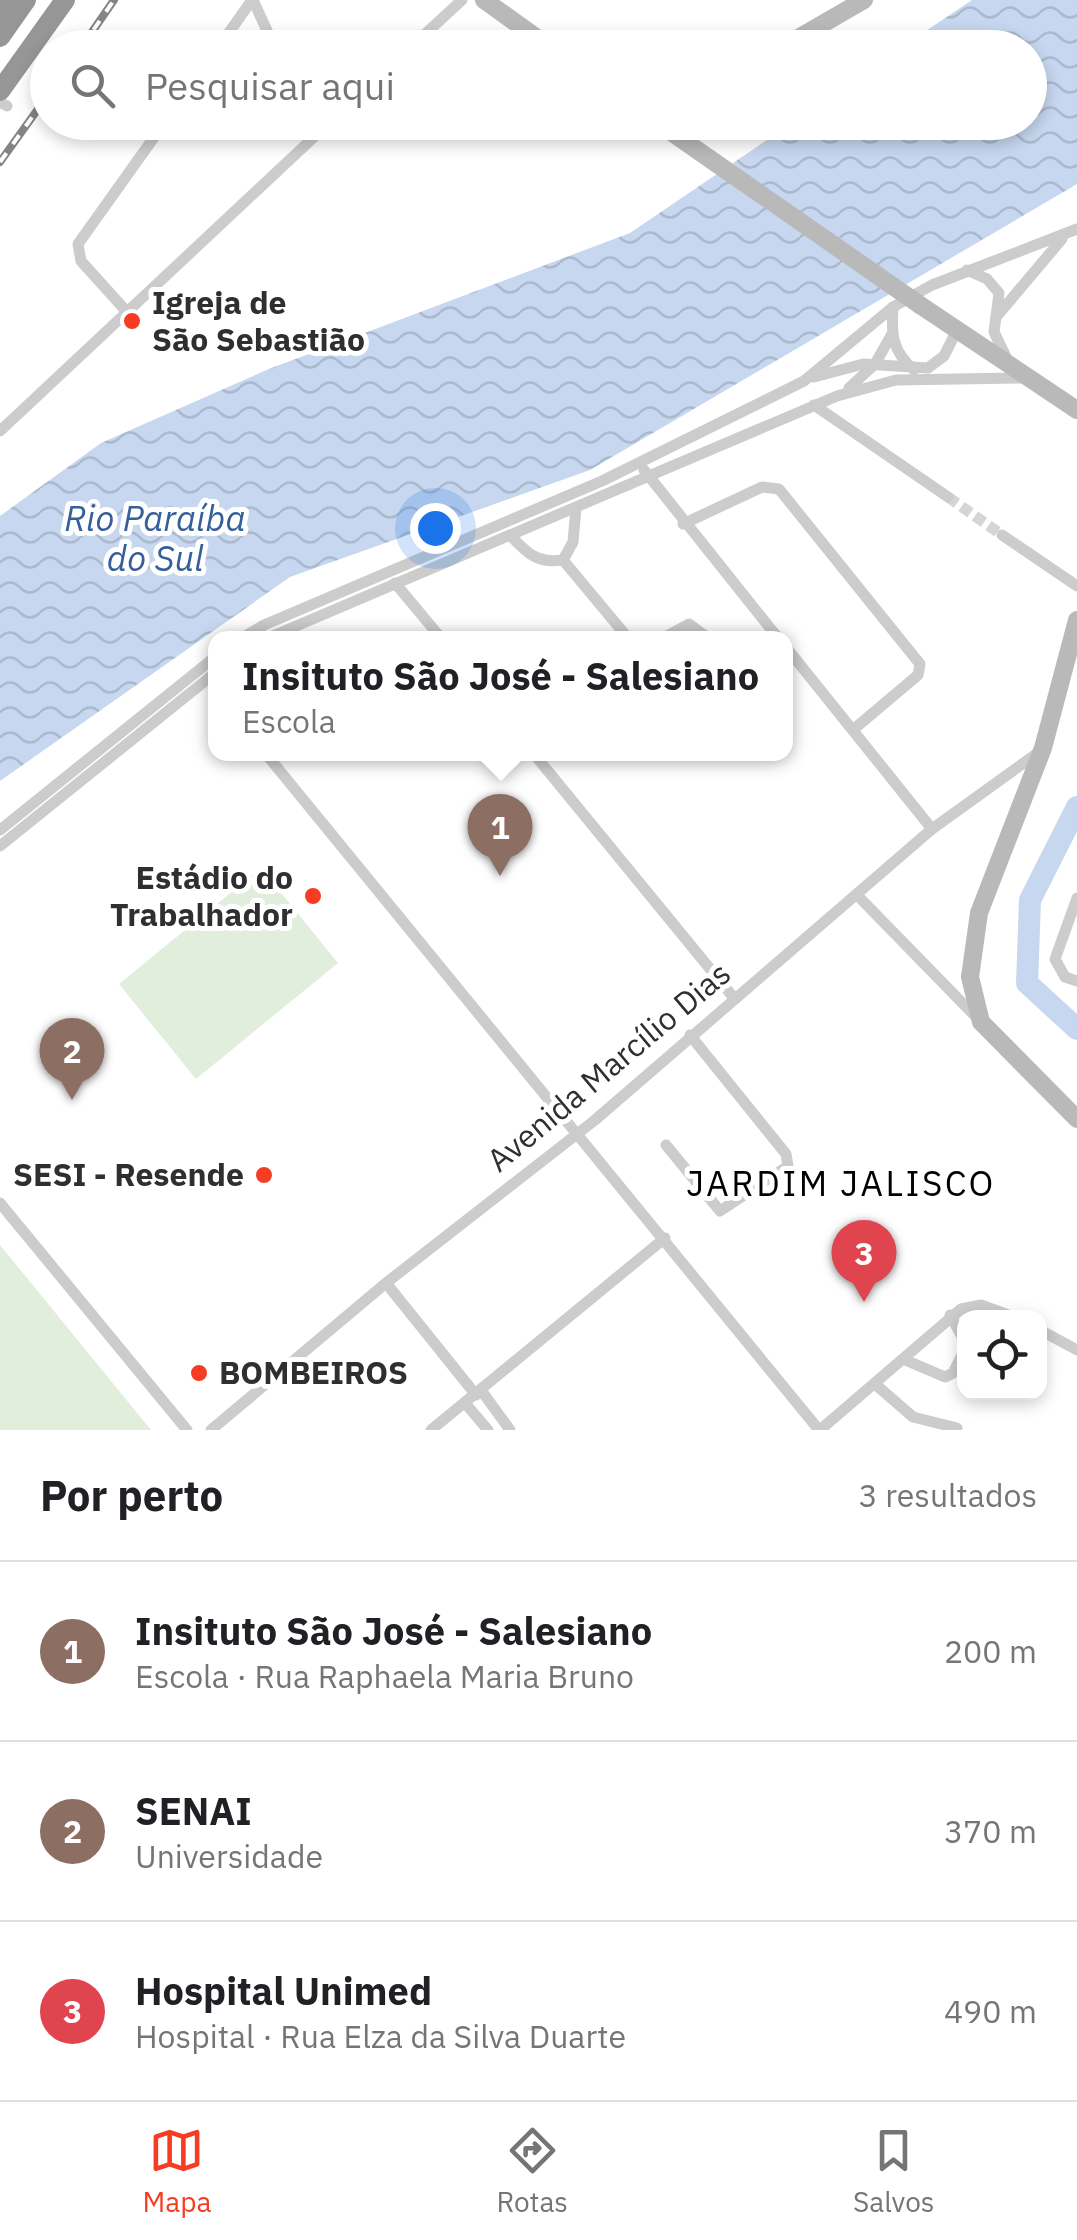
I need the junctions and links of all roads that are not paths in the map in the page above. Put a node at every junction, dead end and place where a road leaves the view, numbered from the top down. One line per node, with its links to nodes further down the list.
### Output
1 (7, 0): 8 (highway)
2 (26, 0): 15 (highway)
3 (65, 0): 9 (highway)
4 (252, 0): 10 (street); 11 (street)
5 (462, 0): 12 (street)
6 (484, 0): 13 (main road)
7 (851, 3): 14 (main road)
8 (0, 10)
9 (46, 30)
10 (231, 30)
11 (267, 30)
12 (430, 30)
13 (526, 30)
14 (809, 30)
15 (0, 36)
16 (30, 56): 17 (highway)
17 (2, 100)
18 (151, 140): 26 (street)
19 (303, 140): 26 (street)
20 (683, 140): 22 (main road)
21 (693, 140): 22 (main road)
22 (703, 154): 28 (main road, bridge)
23 (1070, 237): 24 (street); 27 (street)
24 (967, 270): 25 (street); 27 (street)
25 (893, 307): 29 (street); 34 (street)
26 (127, 312): 38 (street)
27 (995, 319): 31 (street)
28 (957, 330): 31 (main road); 32 (street)
29 (892, 334): 30 (street); 32 (street)
30 (875, 364): 32 (street); 34 (street); 35 (street)
31 (1015, 368): 33 (main road)
32 (914, 370)
33 (1032, 379): 35 (street); 37 (main road)
34 (804, 380): 39 (street)
35 (837, 396): 36 (street)
36 (814, 405): 40 (street); 41 (street)
37 (1077, 410)
38 (0, 431)
39 (640, 462): 40 (street); 50 (street)
40 (646, 476): 42 (street); 43 (street)
41 (948, 497)
42 (576, 508): 44 (street); 46 (street)
43 (683, 524): 56 (street); 60 (street)
44 (510, 535): 46 (street); 47 (street)
45 (1002, 535): 48 (street)
46 (563, 560): 53 (street)
47 (395, 583): 51 (street); 52 (street)
48 (1077, 586)
49 (1077, 620): 61 (main road)
50 (253, 631)
51 (284, 631)
52 (434, 631)
53 (622, 631)
54 (676, 631): 55 (street)
55 (698, 631)
56 (772, 631)
57 (793, 656): 60 (street)
58 (208, 679): 65 (street)
59 (208, 679): 66 (street)
60 (854, 729): 64 (street)
61 (1044, 748): 64 (street, Avenida Marcílio Dias); 71 (main road)
62 (272, 761): 74 (street)
63 (540, 761): 70 (street)
64 (932, 829): 67 (street, Avenida Marcílio Dias)
65 (0, 830)
66 (0, 846)
67 (857, 895): 70 (street, Avenida Marcílio Dias); 71 (street)
68 (1077, 898): 69 (street)
69 (1076, 981)
70 (734, 998): 72 (street, Avenida Marcílio Dias)
71 (981, 1022): 73 (main road)
72 (690, 1036): 74 (street, Avenida Marcílio Dias); 75 (street)
73 (1077, 1119)
74 (577, 1134): 77 (street); 78 (street, Avenida Marcílio Dias)
75 (666, 1145)
76 (0, 1203): 91 (street)
77 (665, 1238): 89 (street); 96 (street)
78 (386, 1284): 89 (street); 92 (street, Avenida Marcílio Dias)
79 (964, 1310): 80 (street)
80 (995, 1310)
81 (957, 1312): 82 (street)
82 (950, 1315): 83 (street); 86 (street)
83 (957, 1328)
84 (1047, 1334): 85 (street)
85 (1077, 1350)
86 (903, 1359): 87 (street); 88 (street)
87 (957, 1366)
88 (875, 1384): 90 (street); 96 (street)
89 (474, 1396): 93 (street); 94 (street); 95 (street)
90 (957, 1428)
91 (187, 1430)
92 (211, 1430)
93 (431, 1430)
94 (488, 1430)
95 (510, 1430)
96 (820, 1430)

